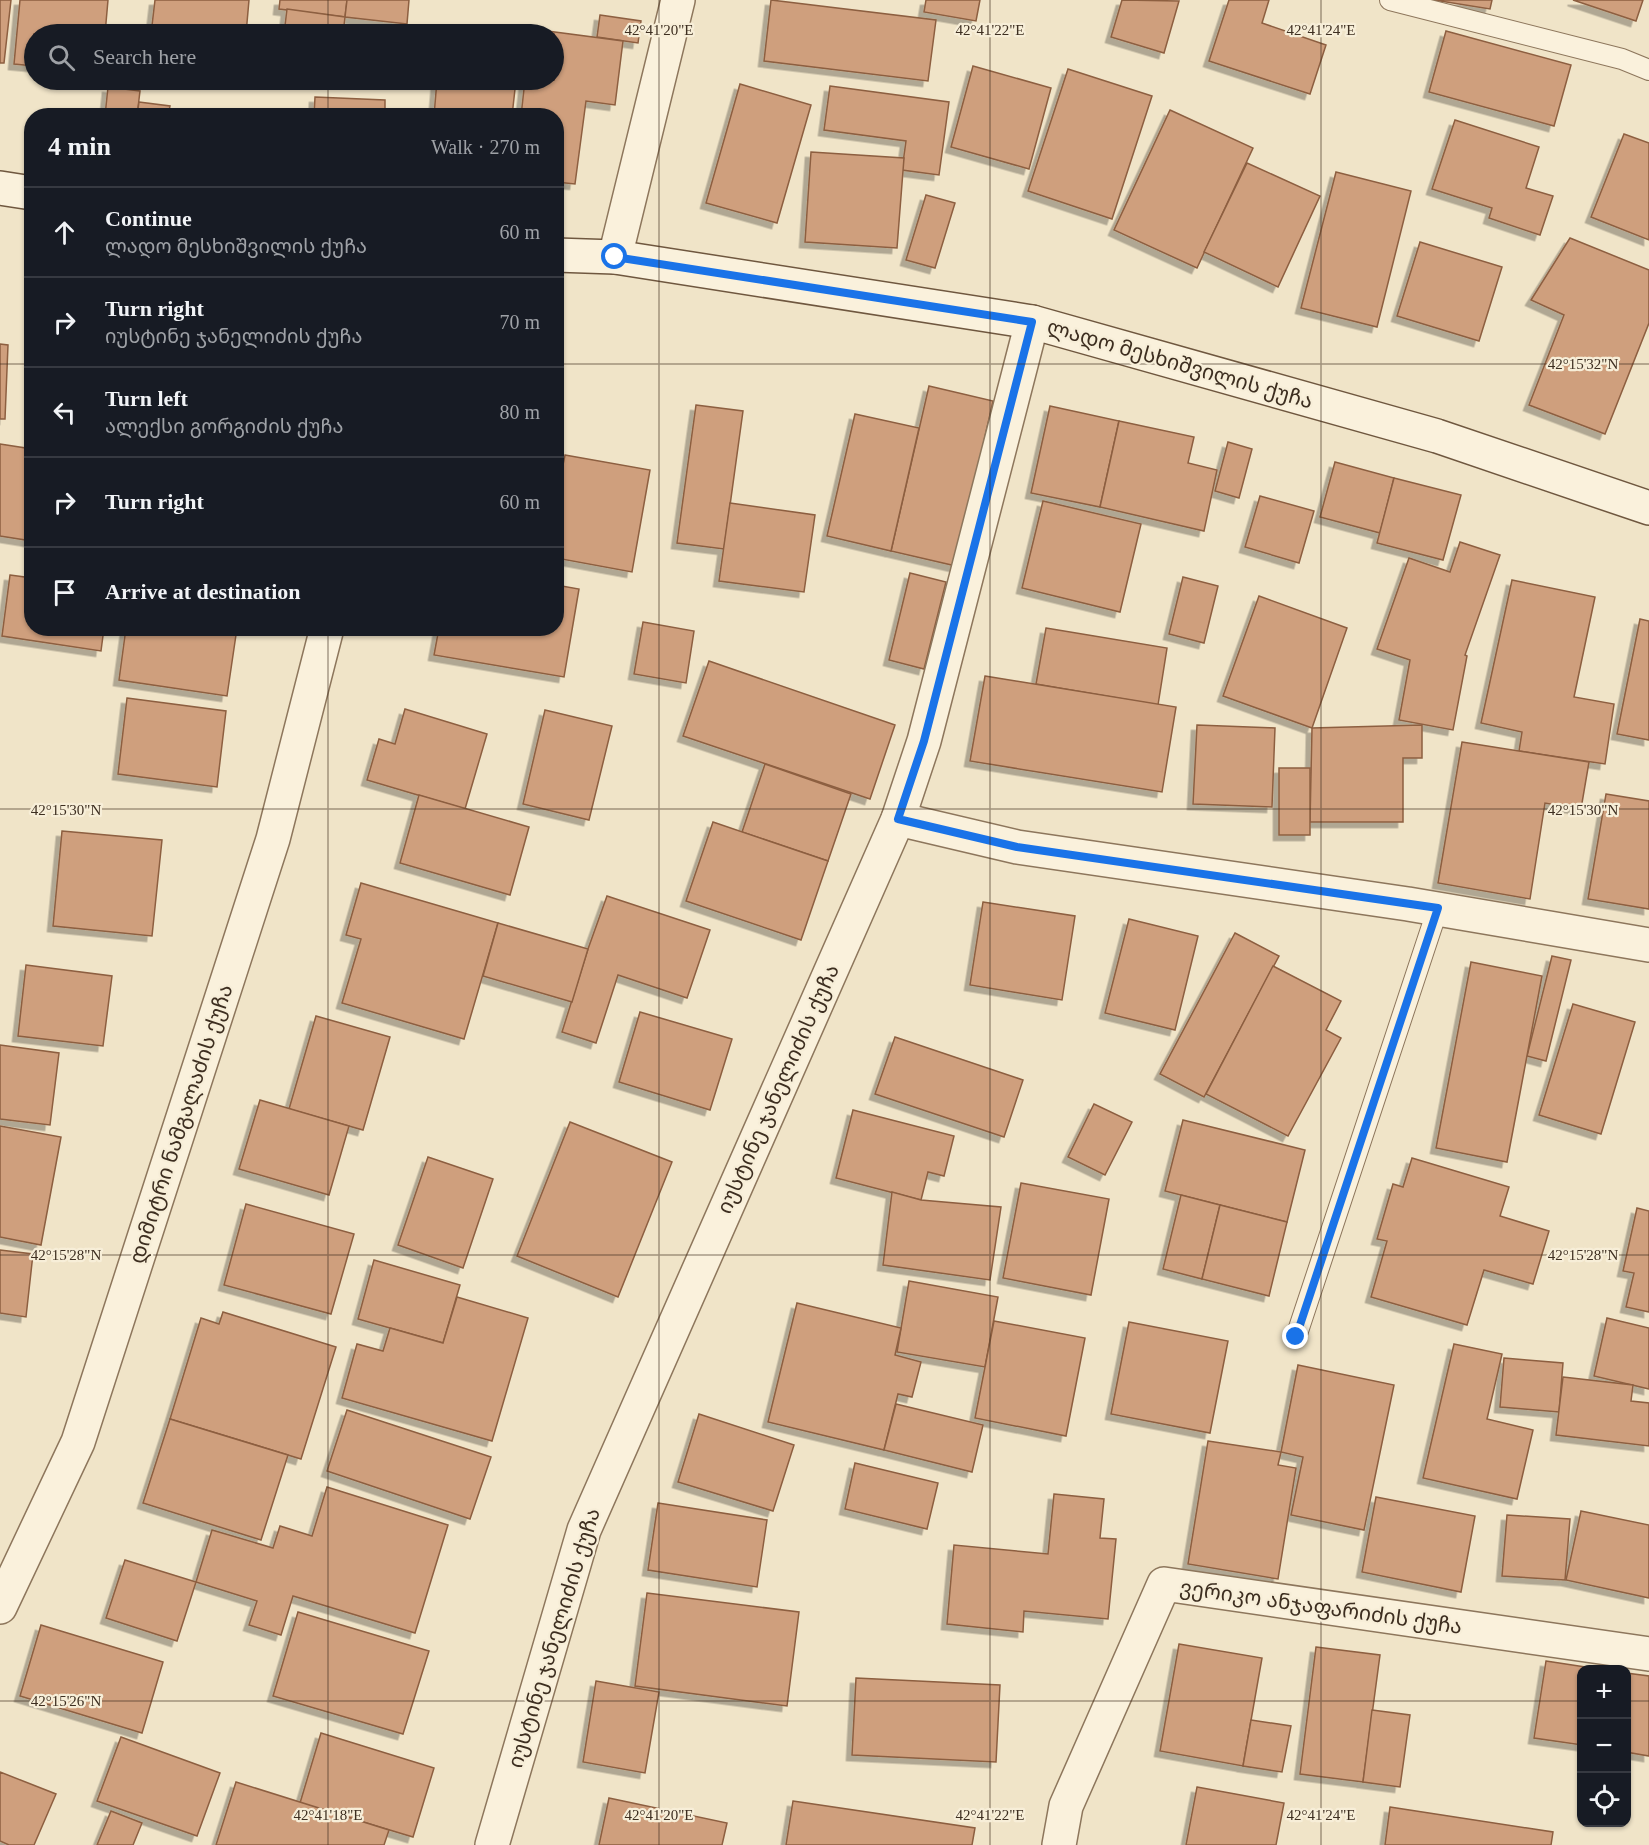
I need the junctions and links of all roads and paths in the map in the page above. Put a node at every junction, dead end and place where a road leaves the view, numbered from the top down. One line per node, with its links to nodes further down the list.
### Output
1 (678, 0): 7 (street)
2 (1390, 0): 3 (lane)
3 (1649, 70)
4 (0, 188): 5 (street)
5 (24, 192)
6 (564, 255): 7 (street, ლადო მესხიშვილის ქუჩა)
7 (615, 257): 8 (street, ლადო მესხიშვილის ქუჩა)
8 (1032, 322): 9 (street, ლადო მესხიშვილის ქუჩა); 11 (street, იუსტინე ჯანელიძის ქუჩა)
9 (1649, 508)
10 (325, 636): 15 (street, დიმიტრი ნამგალაძის ქუჩა)
11 (898, 819): 12 (street); 17 (street, იუსტინე ჯანელიძის ქუჩა)
12 (1438, 908): 13 (street); 14 (lane)
13 (1649, 945)
14 (1296, 1337)
15 (0, 1607)
16 (1649, 1654): 18 (street, ვერიკო ანჯაფარიძის ქუჩა)
17 (492, 1845)
18 (1059, 1845)

